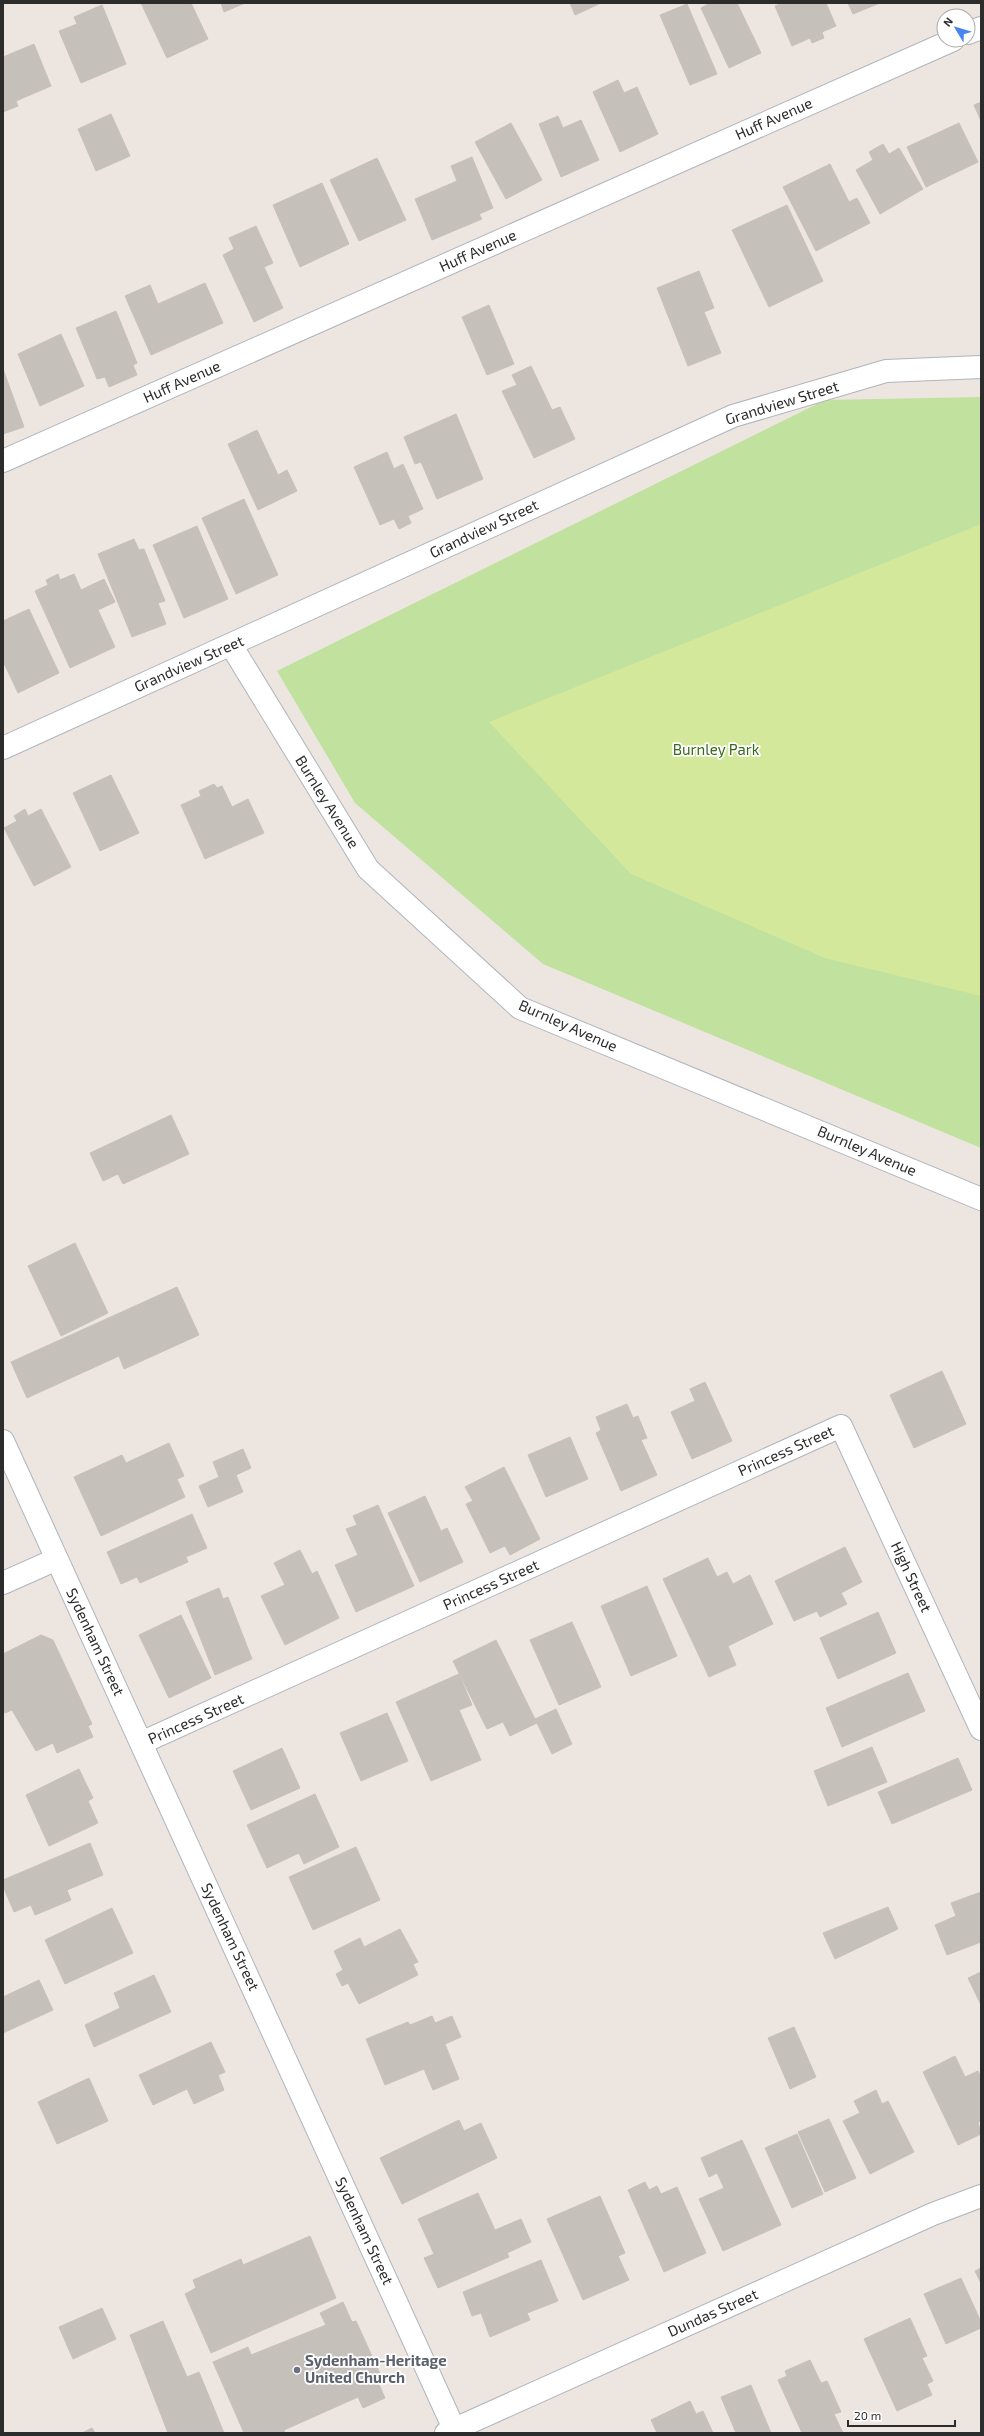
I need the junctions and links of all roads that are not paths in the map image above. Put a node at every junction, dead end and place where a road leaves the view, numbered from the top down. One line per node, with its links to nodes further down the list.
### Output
1 (936, 48): 3 (street, Huff Avenue)
2 (981, 367): 4 (street, Grandview Street)
3 (3, 461)
4 (231, 645): 5 (street, Grandview Street); 6 (street, Burnley Avenue)
5 (3, 748)
6 (981, 1199)
7 (841, 1426): 11 (street, High Street); 12 (street, Princess Street)
8 (3, 1440): 9 (street, Sydenham Street)
9 (57, 1559): 10 (street); 12 (street, Sydenham Street)
10 (3, 1583)
11 (981, 1729)
12 (141, 1743): 14 (street, Sydenham Street)
13 (981, 2196): 14 (street, Dundas Street)
14 (452, 2432)

